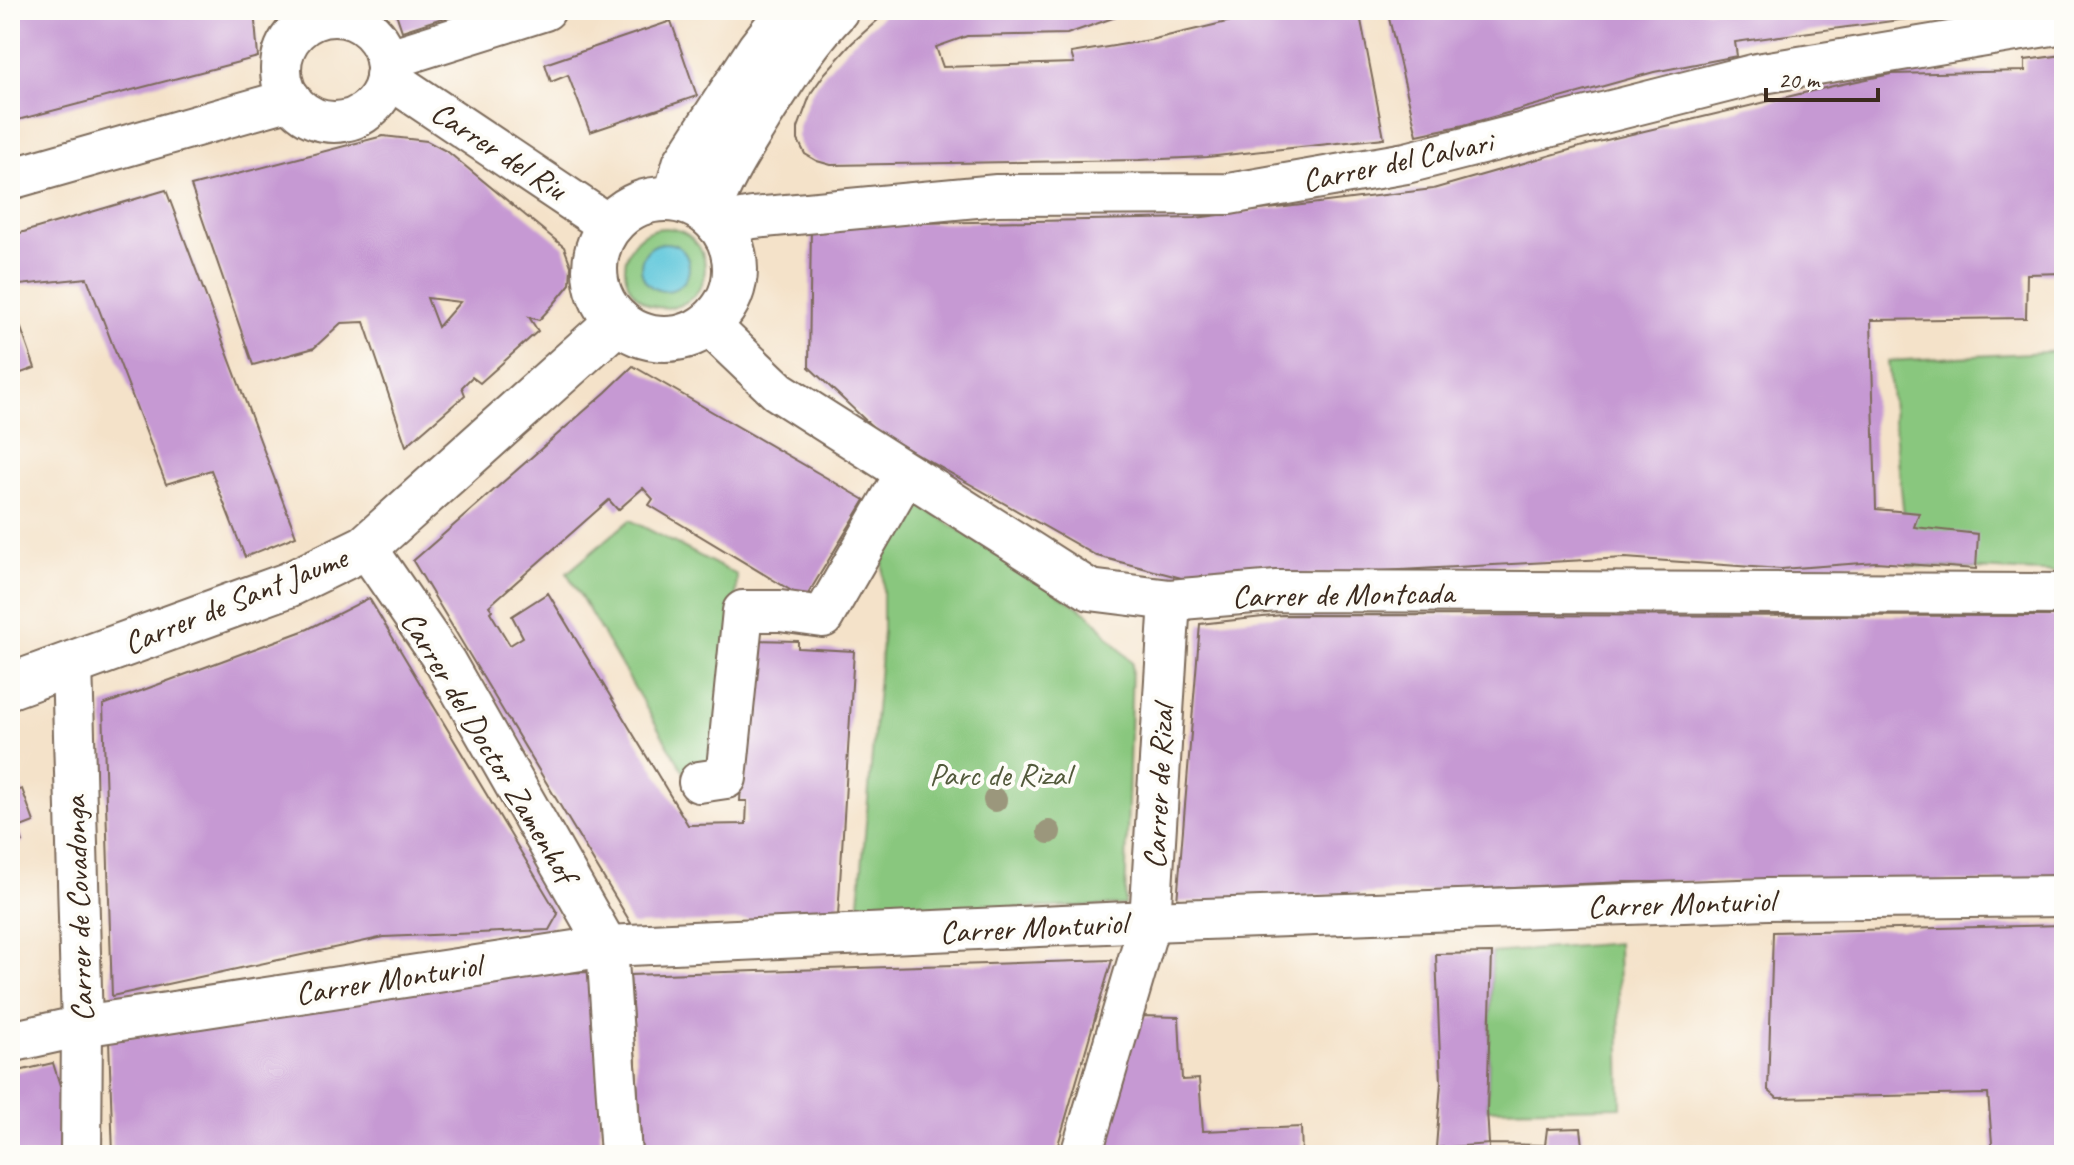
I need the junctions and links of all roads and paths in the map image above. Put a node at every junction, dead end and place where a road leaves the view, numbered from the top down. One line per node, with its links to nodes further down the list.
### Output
1 (545, 10): 6 (street)
2 (790, 10): 9 (street)
3 (836, 10): 9 (street)
4 (333, 14): 6 (street); 7 (street)
5 (2064, 23): 9 (street, Carrer del Calvari)
6 (386, 68): 7 (street); 10 (street, Carrer del Riu)
7 (291, 99): 8 (street)
8 (10, 179)
9 (701, 212): 10 (street); 12 (street)
10 (610, 226): 11 (street)
11 (618, 321): 12 (street); 14 (street, Carrer de Sant Jaume)
12 (708, 324): 13 (street, Carrer de Montcada)
13 (906, 473): 16 (street, Carrer de Montcada); 19 (street)
14 (366, 547): 17 (street, Carrer de Sant Jaume); 22 (street, Carrer del Doctor Zamenhof)
15 (2064, 594): 16 (street, Carrer de Montcada)
16 (1170, 600): 21 (street, Carrer de Rizal)
17 (72, 663): 18 (street, Carrer de Sant Jaume); 23 (street, Carrer de Covadonga)
18 (10, 686)
19 (699, 782)
20 (2064, 896): 21 (street, Carrer Monturiol)
21 (1150, 921): 22 (street, Carrer Monturiol); 27 (street, Carrer de Rizal)
22 (607, 946): 23 (street, Carrer Monturiol); 26 (street)
23 (82, 1026): 24 (street, Carrer Monturiol); 25 (street, Carrer de Covadonga)
24 (10, 1042)
25 (81, 1155)
26 (621, 1155)
27 (1081, 1155)

